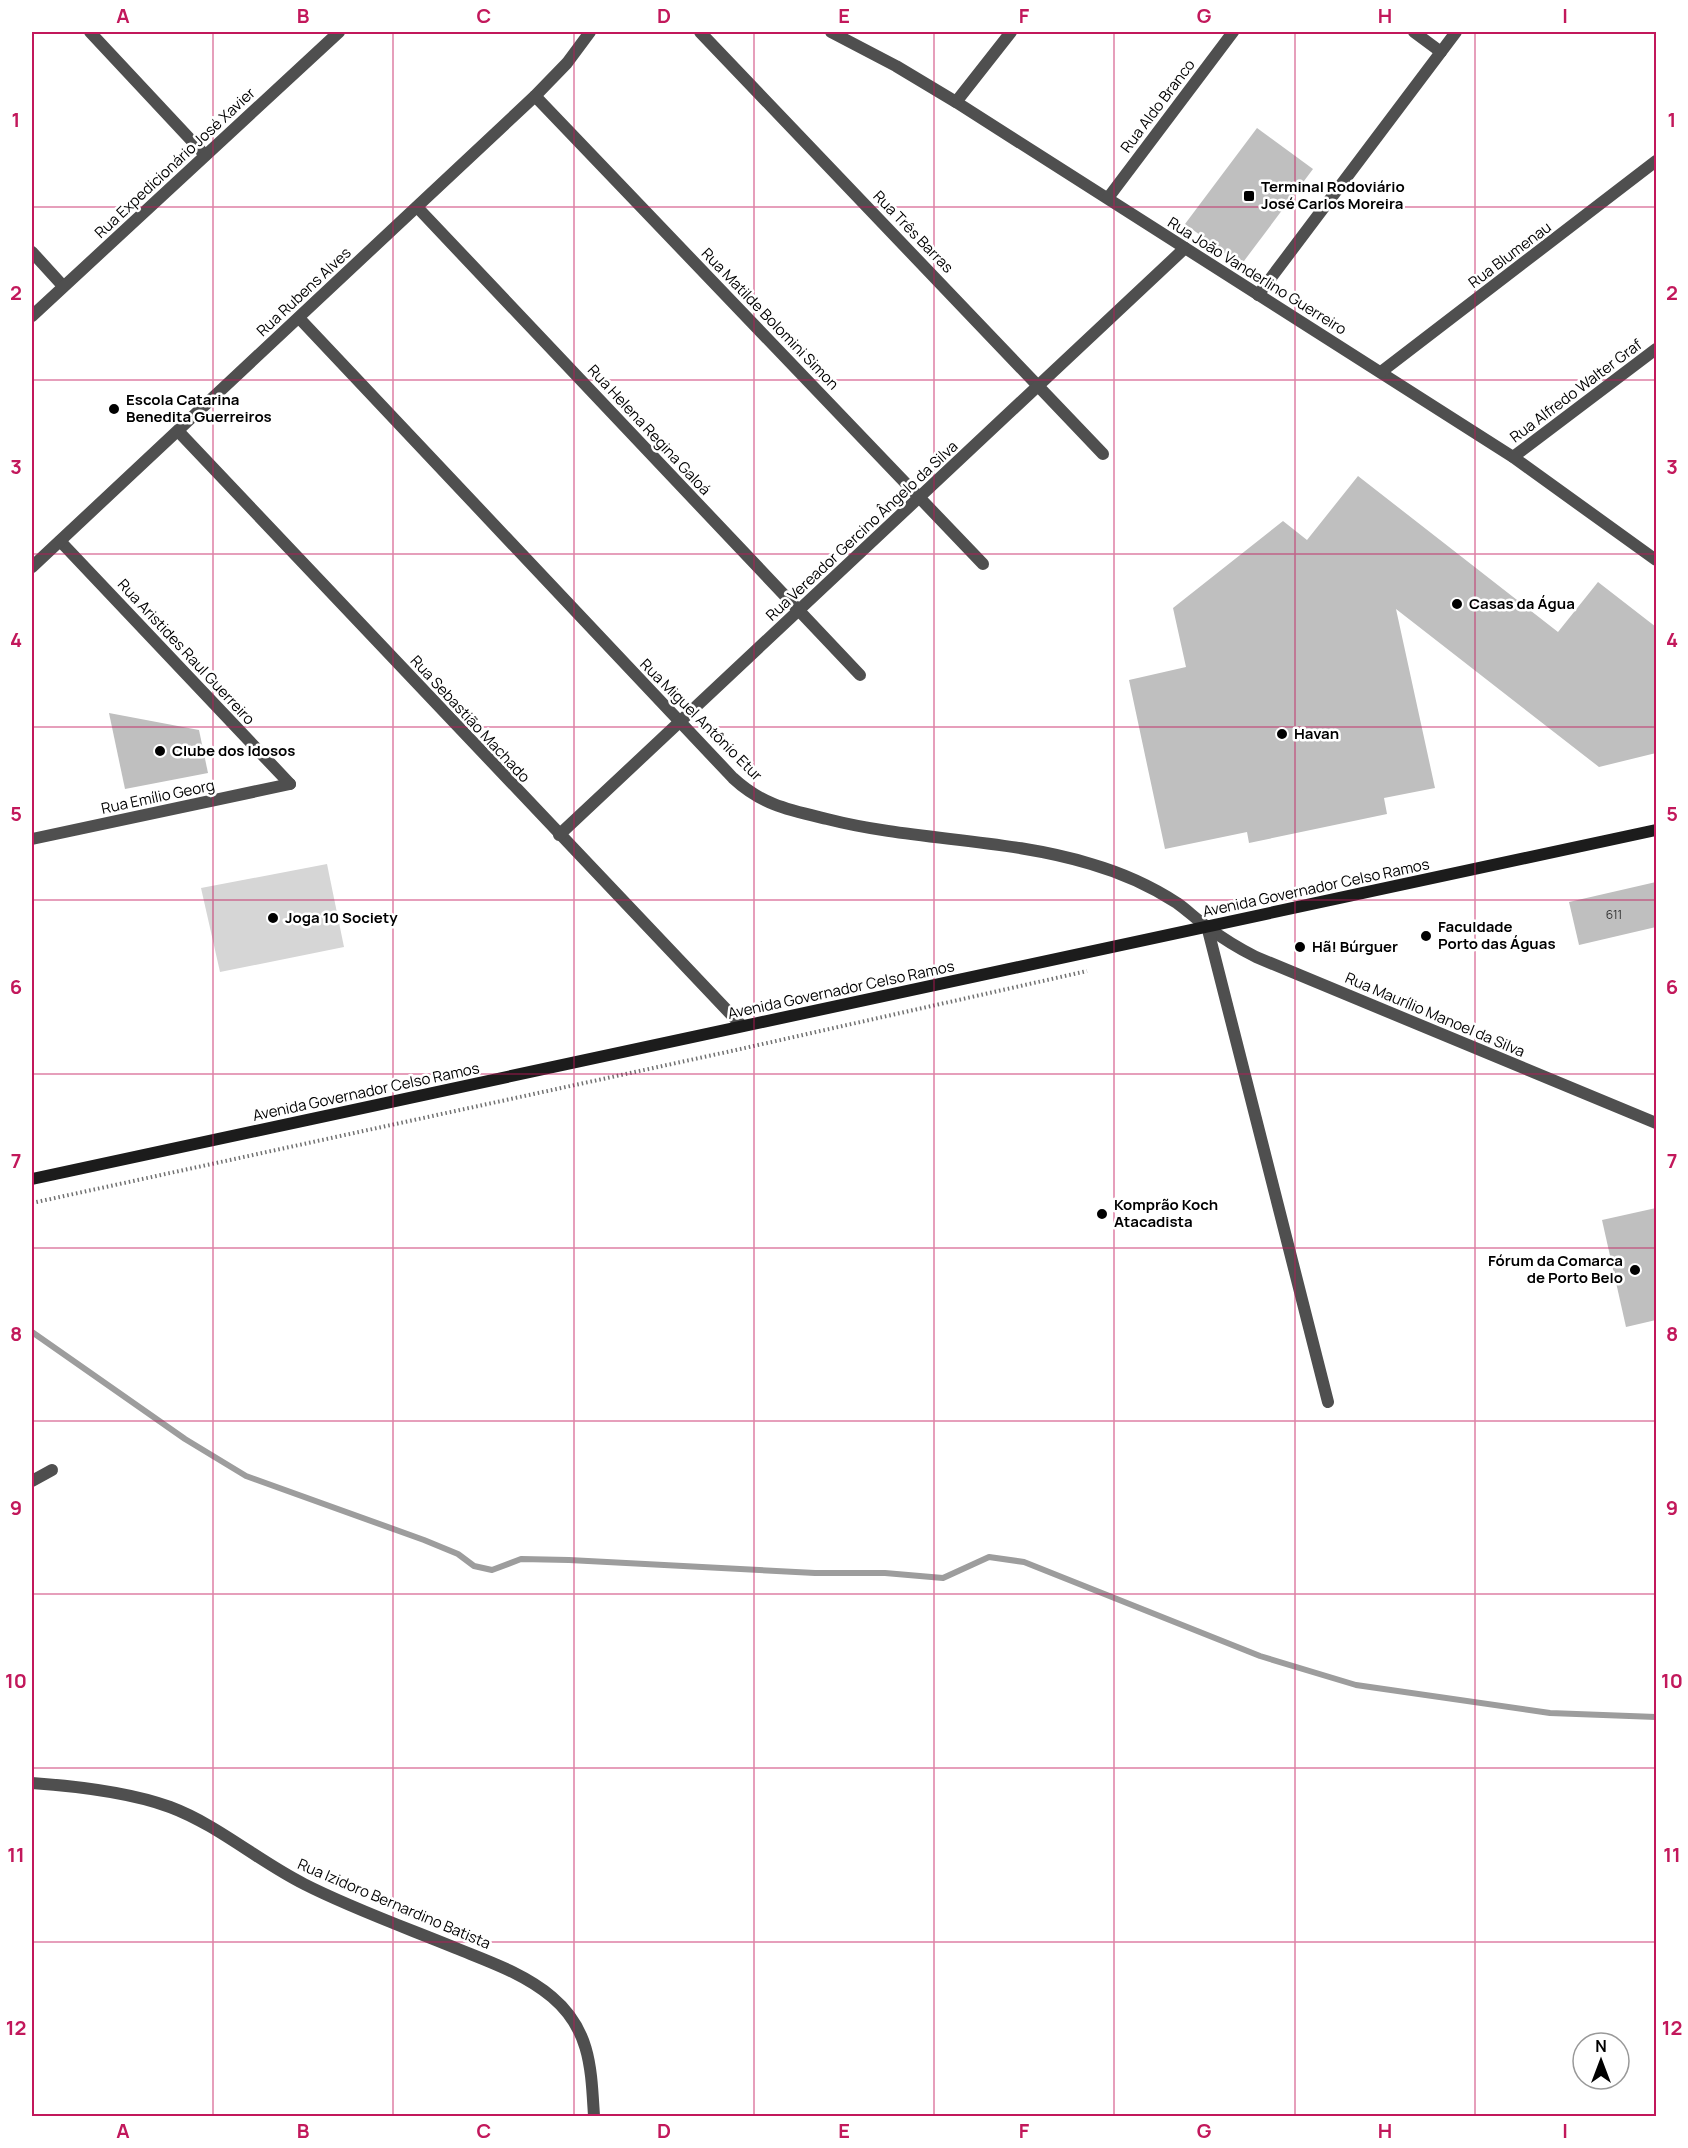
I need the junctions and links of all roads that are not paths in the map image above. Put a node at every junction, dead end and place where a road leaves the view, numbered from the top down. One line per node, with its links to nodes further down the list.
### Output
1 (90, 32): 13 (street)
2 (339, 32): 13 (street, Rua Expedicionário José Xavier)
3 (590, 32): 11 (street, Rua Rubens Alves)
4 (700, 32): 25 (street, Rua Três Barras)
5 (831, 32): 12 (street, Rua João Vanderlino Guerreiro)
6 (1011, 32): 12 (street)
7 (1233, 32): 15 (street, Rua Aldo Branco)
8 (1414, 32): 10 (street)
9 (1456, 32): 10 (street)
10 (1441, 52): 20 (street)
11 (535, 96): 16 (street, Rua Rubens Alves); 29 (street, Rua Matilde Bolomini Simon)
12 (956, 102): 15 (street, Rua João Vanderlino Guerreiro)
13 (205, 155): 19 (street, Rua Expedicionário José Xavier)
14 (1656, 161): 24 (street, Rua Blumenau)
15 (1107, 198): 17 (street, Rua João Vanderlino Guerreiro)
16 (417, 207): 22 (street, Rua Rubens Alves); 34 (street, Rua Helena Regina Galoá)
17 (1185, 248): 20 (street, Rua João Vanderlino Guerreiro); 25 (street, Rua Vereador Gercino Ângelo da Silva)
18 (32, 252): 19 (street)
19 (63, 286): 21 (street, Rua Expedicionário José Xavier)
20 (1258, 295): 24 (street, Rua João Vanderlino Guerreiro)
21 (32, 316)
22 (299, 318): 26 (street, Rua Rubens Alves); 36 (street, Rua Miguel Antônio Etur)
23 (1656, 349): 28 (street, Rua Alfredo Walter Graf)
24 (1381, 372): 28 (street, Rua João Vanderlino Guerreiro)
25 (1038, 386): 27 (street, Rua Três Barras); 29 (street, Rua Vereador Gercino Ângelo da Silva)
26 (178, 431): 30 (street, Rua Rubens Alves); 39 (street, Rua Sebastião Machado)
27 (1103, 454)
28 (1513, 457): 31 (street, Rua João Vanderlino Guerreiro)
29 (919, 497): 33 (street, Rua Matilde Bolomini Simon); 34 (street, Rua Vereador Gercino Ângelo da Silva)
30 (60, 541): 32 (street, Rua Rubens Alves); 37 (street, Rua Aristides Raul Guerreiro)
31 (1655, 557)
32 (33, 564)
33 (983, 564)
34 (799, 610): 35 (street, Rua Helena Regina Galoá); 36 (street, Rua Vereador Gercino Ângelo da Silva)
35 (860, 675)
36 (679, 722): 39 (street, Rua Vereador Gercino Ângelo da Silva); 41 (street, Rua Miguel Antônio Etur)
37 (290, 784): 40 (street, Rua Emílio Georg)
38 (1656, 830): 41 (main road, Avenida Governador Celso Ramos)
39 (559, 835): 42 (street, Rua Sebastião Machado)
40 (32, 839)
41 (1207, 927): 42 (main road, Avenida Governador Celso Ramos); 43 (street, Rua Maurílio Manoel da Silva); 45 (street)
42 (742, 1026): 44 (main road, Avenida Governador Celso Ramos)
43 (1656, 1123)
44 (32, 1179)
45 (1328, 1402)
46 (52, 1470): 47 (street)
47 (32, 1481)
48 (32, 1783): 49 (street, Rua Izidoro Bernardino Batista)
49 (594, 2116)

